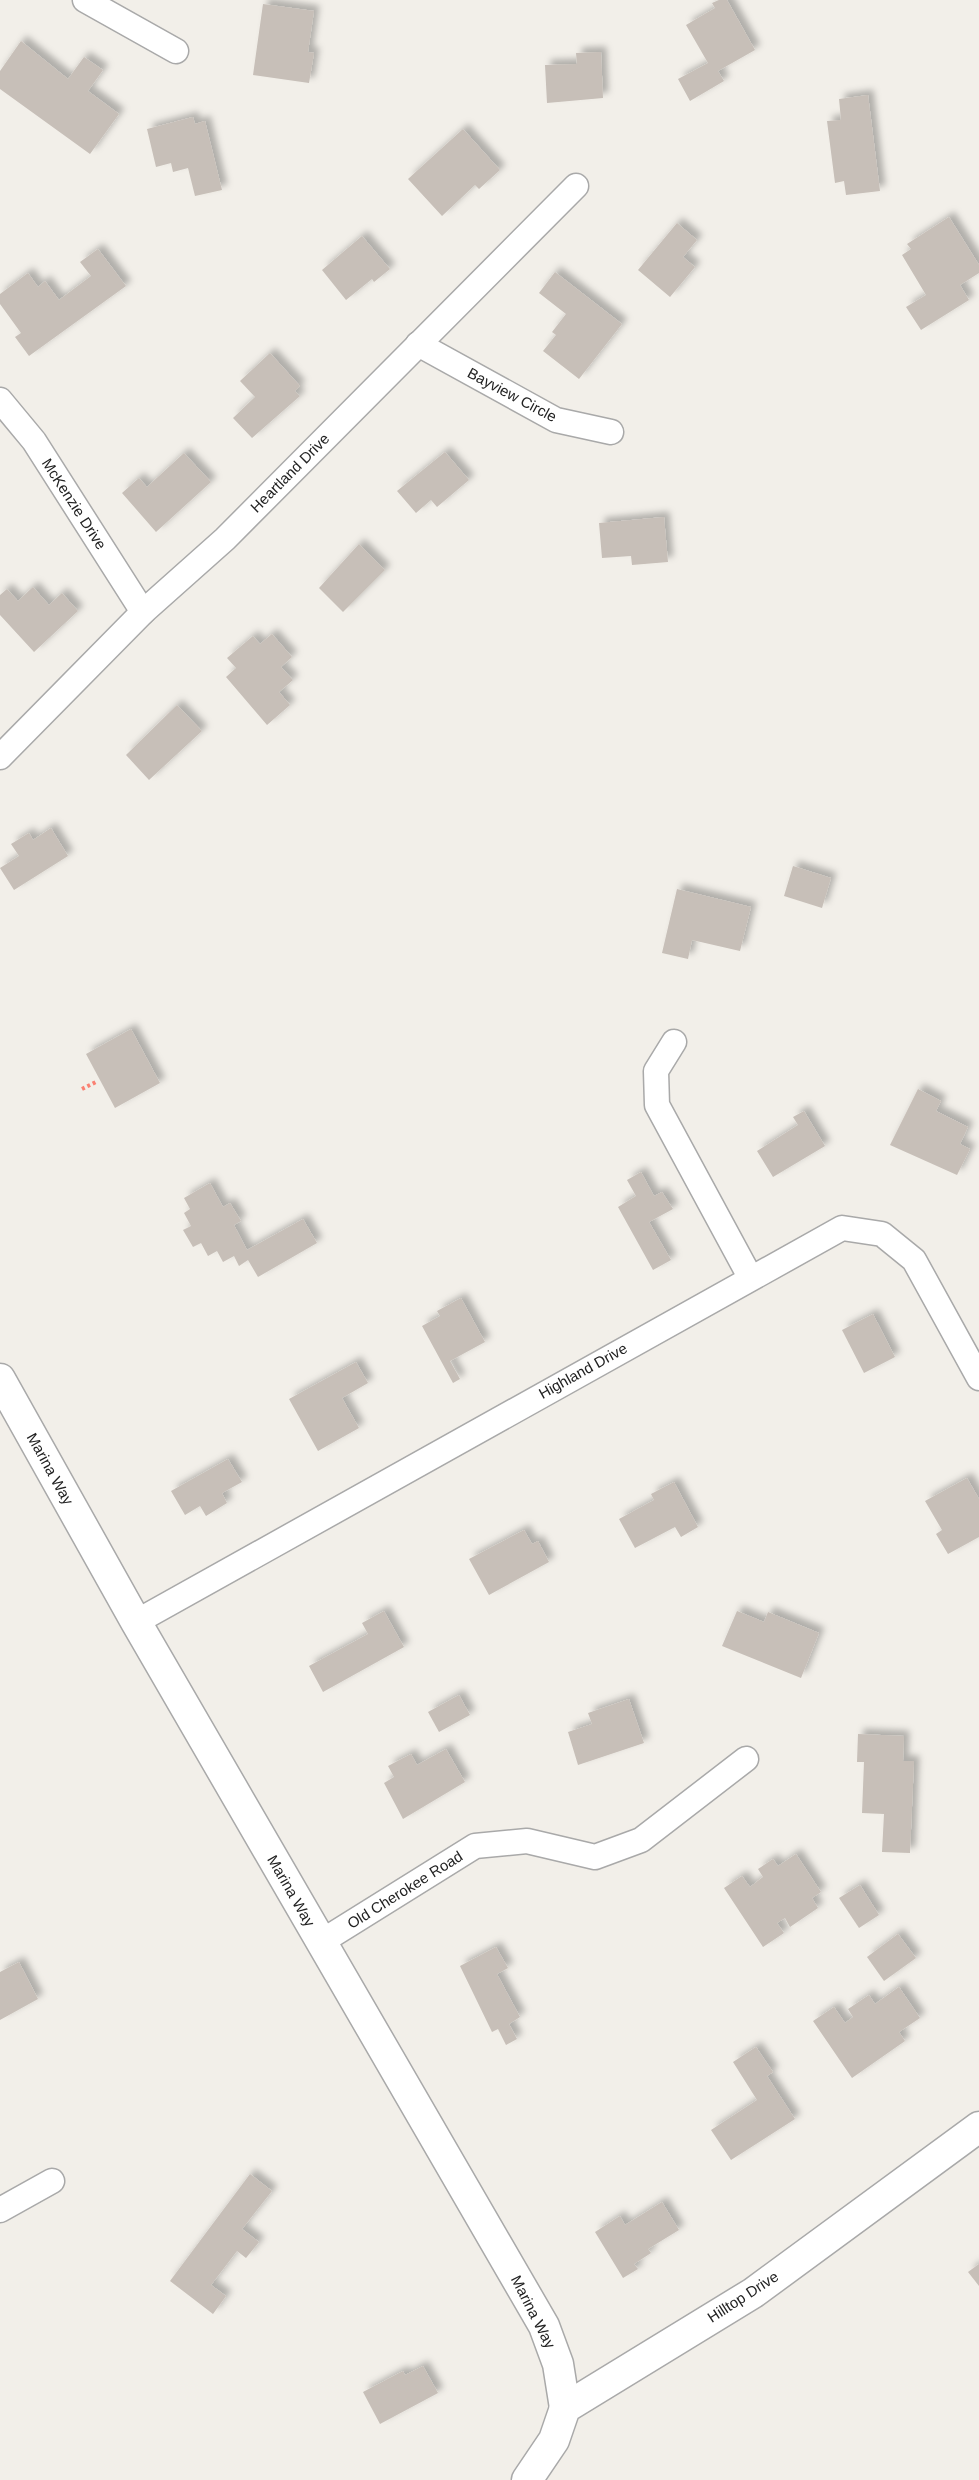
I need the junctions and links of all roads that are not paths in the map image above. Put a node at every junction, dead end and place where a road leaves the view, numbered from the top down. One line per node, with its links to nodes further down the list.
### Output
1 (85, 0): 2 (street)
2 (176, 51)
3 (576, 186): 4 (street, Heartland Drive)
4 (418, 344): 6 (street, Bayview Circle); 7 (street, Heartland Drive)
5 (0, 400): 7 (street, McKenzie Drive)
6 (611, 432)
7 (143, 612): 8 (street, Heartland Drive)
8 (0, 757)
9 (674, 1042): 10 (street)
10 (750, 1277): 11 (street, Highland Drive); 13 (street, Highland Drive)
11 (979, 1378)
12 (0, 1379): 13 (street, Marina Way)
13 (136, 1622): 15 (street, Marina Way)
14 (746, 1759): 15 (street, Old Cherokee Road)
15 (321, 1942): 19 (street, Marina Way)
16 (979, 2127): 19 (street, Hilltop Drive)
17 (52, 2181): 18 (street)
18 (0, 2210)
19 (565, 2408): 20 (street)
20 (527, 2480)

